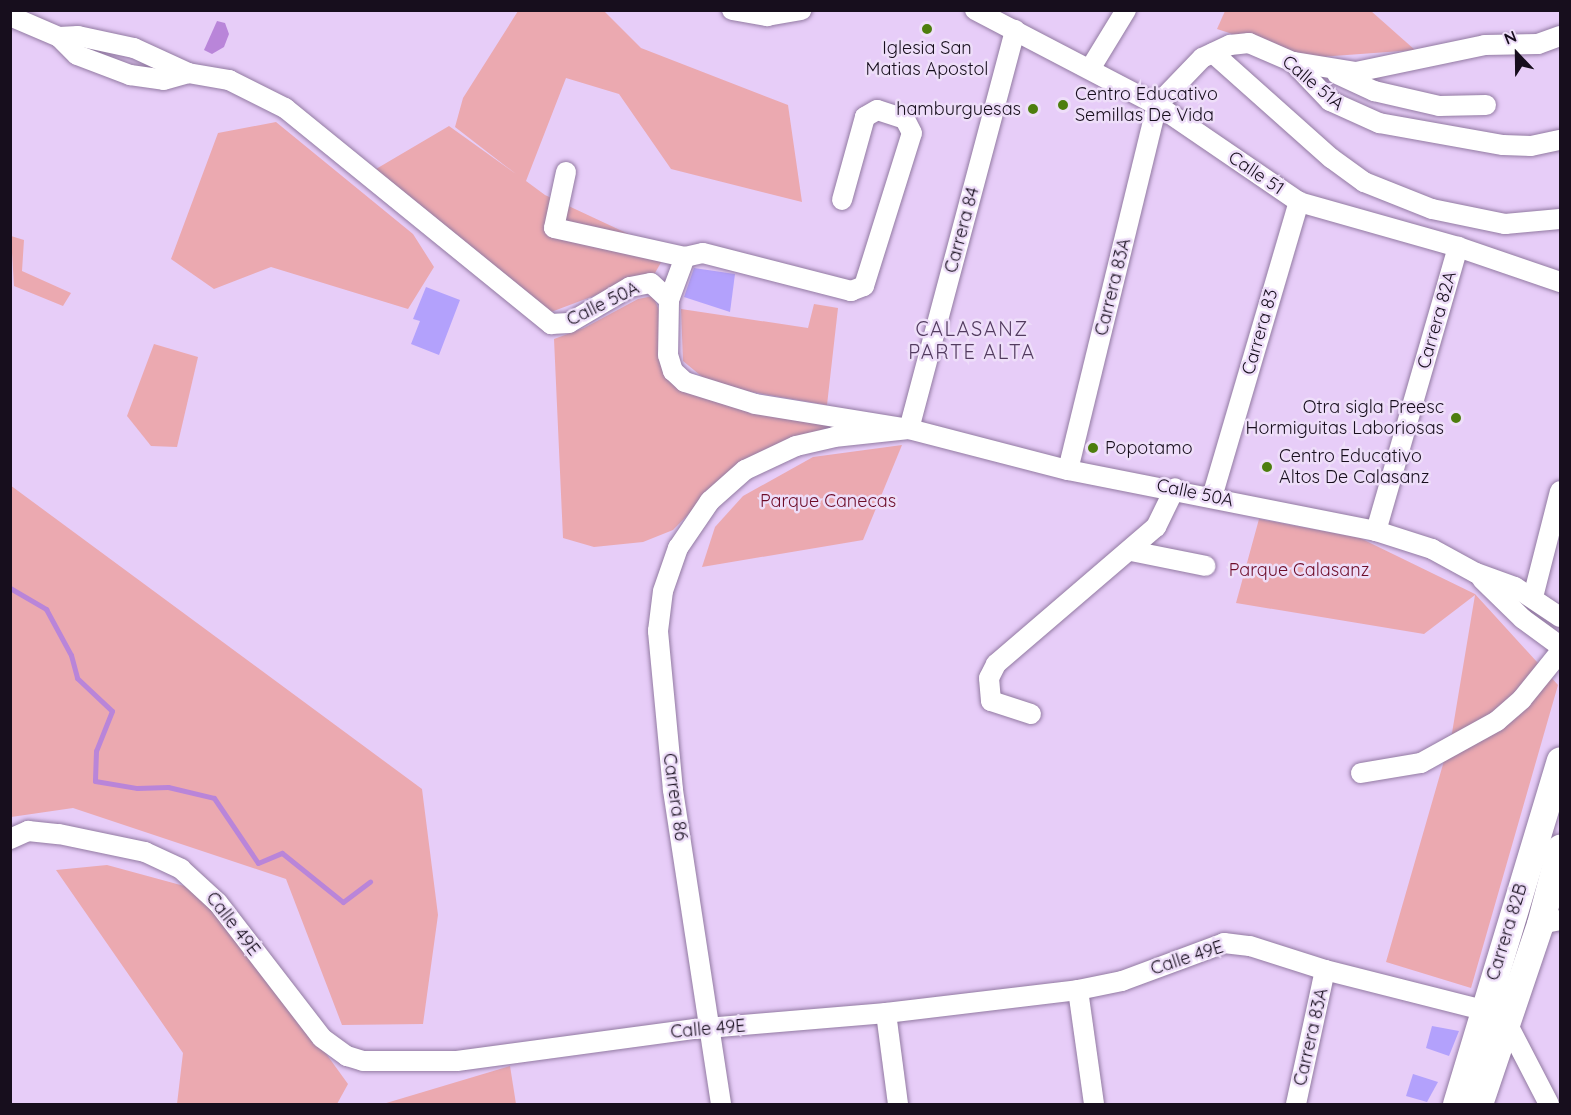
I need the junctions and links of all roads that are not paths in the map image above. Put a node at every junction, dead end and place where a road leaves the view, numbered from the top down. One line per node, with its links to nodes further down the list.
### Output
1 (732, 10): 2 (street)
2 (801, 10)
3 (975, 10): 6 (street, Calle 51)
4 (1126, 10): 11 (street)
5 (10, 16): 8 (street, Calle 50A)
6 (1015, 30): 11 (street, Calle 51); 25 (street, Carrera 84)
7 (1560, 36): 12 (street)
8 (59, 37): 13 (street, Calle 50A); 13 (street, Calle 50A)
9 (1213, 53): 10 (street, Calle 51A); 14 (street, Calle 51A); 20 (street)
10 (1293, 62): 12 (street); 16 (street, Calle 51A)
11 (1090, 69): 14 (street, Calle 51)
12 (1329, 70): 15 (street)
13 (188, 73): 24 (street, Calle 50A)
14 (1157, 105): 19 (street, Calle 51); 26 (street, Carrera 83A)
15 (1486, 105)
16 (1560, 141)
17 (566, 172): 22 (street)
18 (842, 200): 22 (street)
19 (1299, 202): 21 (street, Calle 51); 29 (street, Carrera 83)
20 (1560, 219)
21 (1458, 247): 23 (street, Calle 51); 31 (street, Carrera 82A)
22 (685, 257): 24 (street)
23 (1560, 282)
24 (669, 300): 25 (street, Calle 50A)
25 (909, 429): 26 (street, Calle 50A); 30 (street, Calle 50A)
26 (1068, 470): 27 (street, Calle 50A)
27 (1175, 488): 29 (street, Calle 50A); 32 (street)
28 (1560, 491): 35 (street)
29 (1212, 497): 31 (street, Calle 50A)
30 (710, 501): 50 (street, Carrera 86)
31 (1376, 531): 34 (street, Calle 50A)
32 (1131, 550): 33 (street); 39 (street)
33 (1206, 566)
34 (1476, 573): 35 (street, Calle 50A); 37 (street, Calle 50A)
35 (1533, 597): 36 (street, Calle 50A)
36 (1560, 616)
37 (1560, 646)
38 (1560, 652): 41 (street)
39 (1031, 714)
40 (1560, 760): 47 (street, Carrera 82B)
41 (1361, 773)
42 (10, 838): 50 (street, Calle 49E)
43 (1560, 848): 44 (street, Carrera 82B)
44 (1550, 922): 49 (street, Carrera 82B)
45 (1325, 970): 46 (street, Calle 49E); 47 (street, Calle 49E); 54 (street, Carrera 83A)
46 (1078, 990): 48 (street, Calle 49E); 53 (street)
47 (1483, 1010): 55 (street, Carrera 82B)
48 (886, 1013): 50 (street, Calle 49E); 52 (street)
49 (1507, 1023): 56 (street, Carrera 82B); 57 (street)
50 (710, 1029): 51 (street, Carrera 86)
51 (721, 1104)
52 (898, 1104)
53 (1094, 1104)
54 (1296, 1104)
55 (1456, 1104)
56 (1479, 1104)
57 (1549, 1104)

